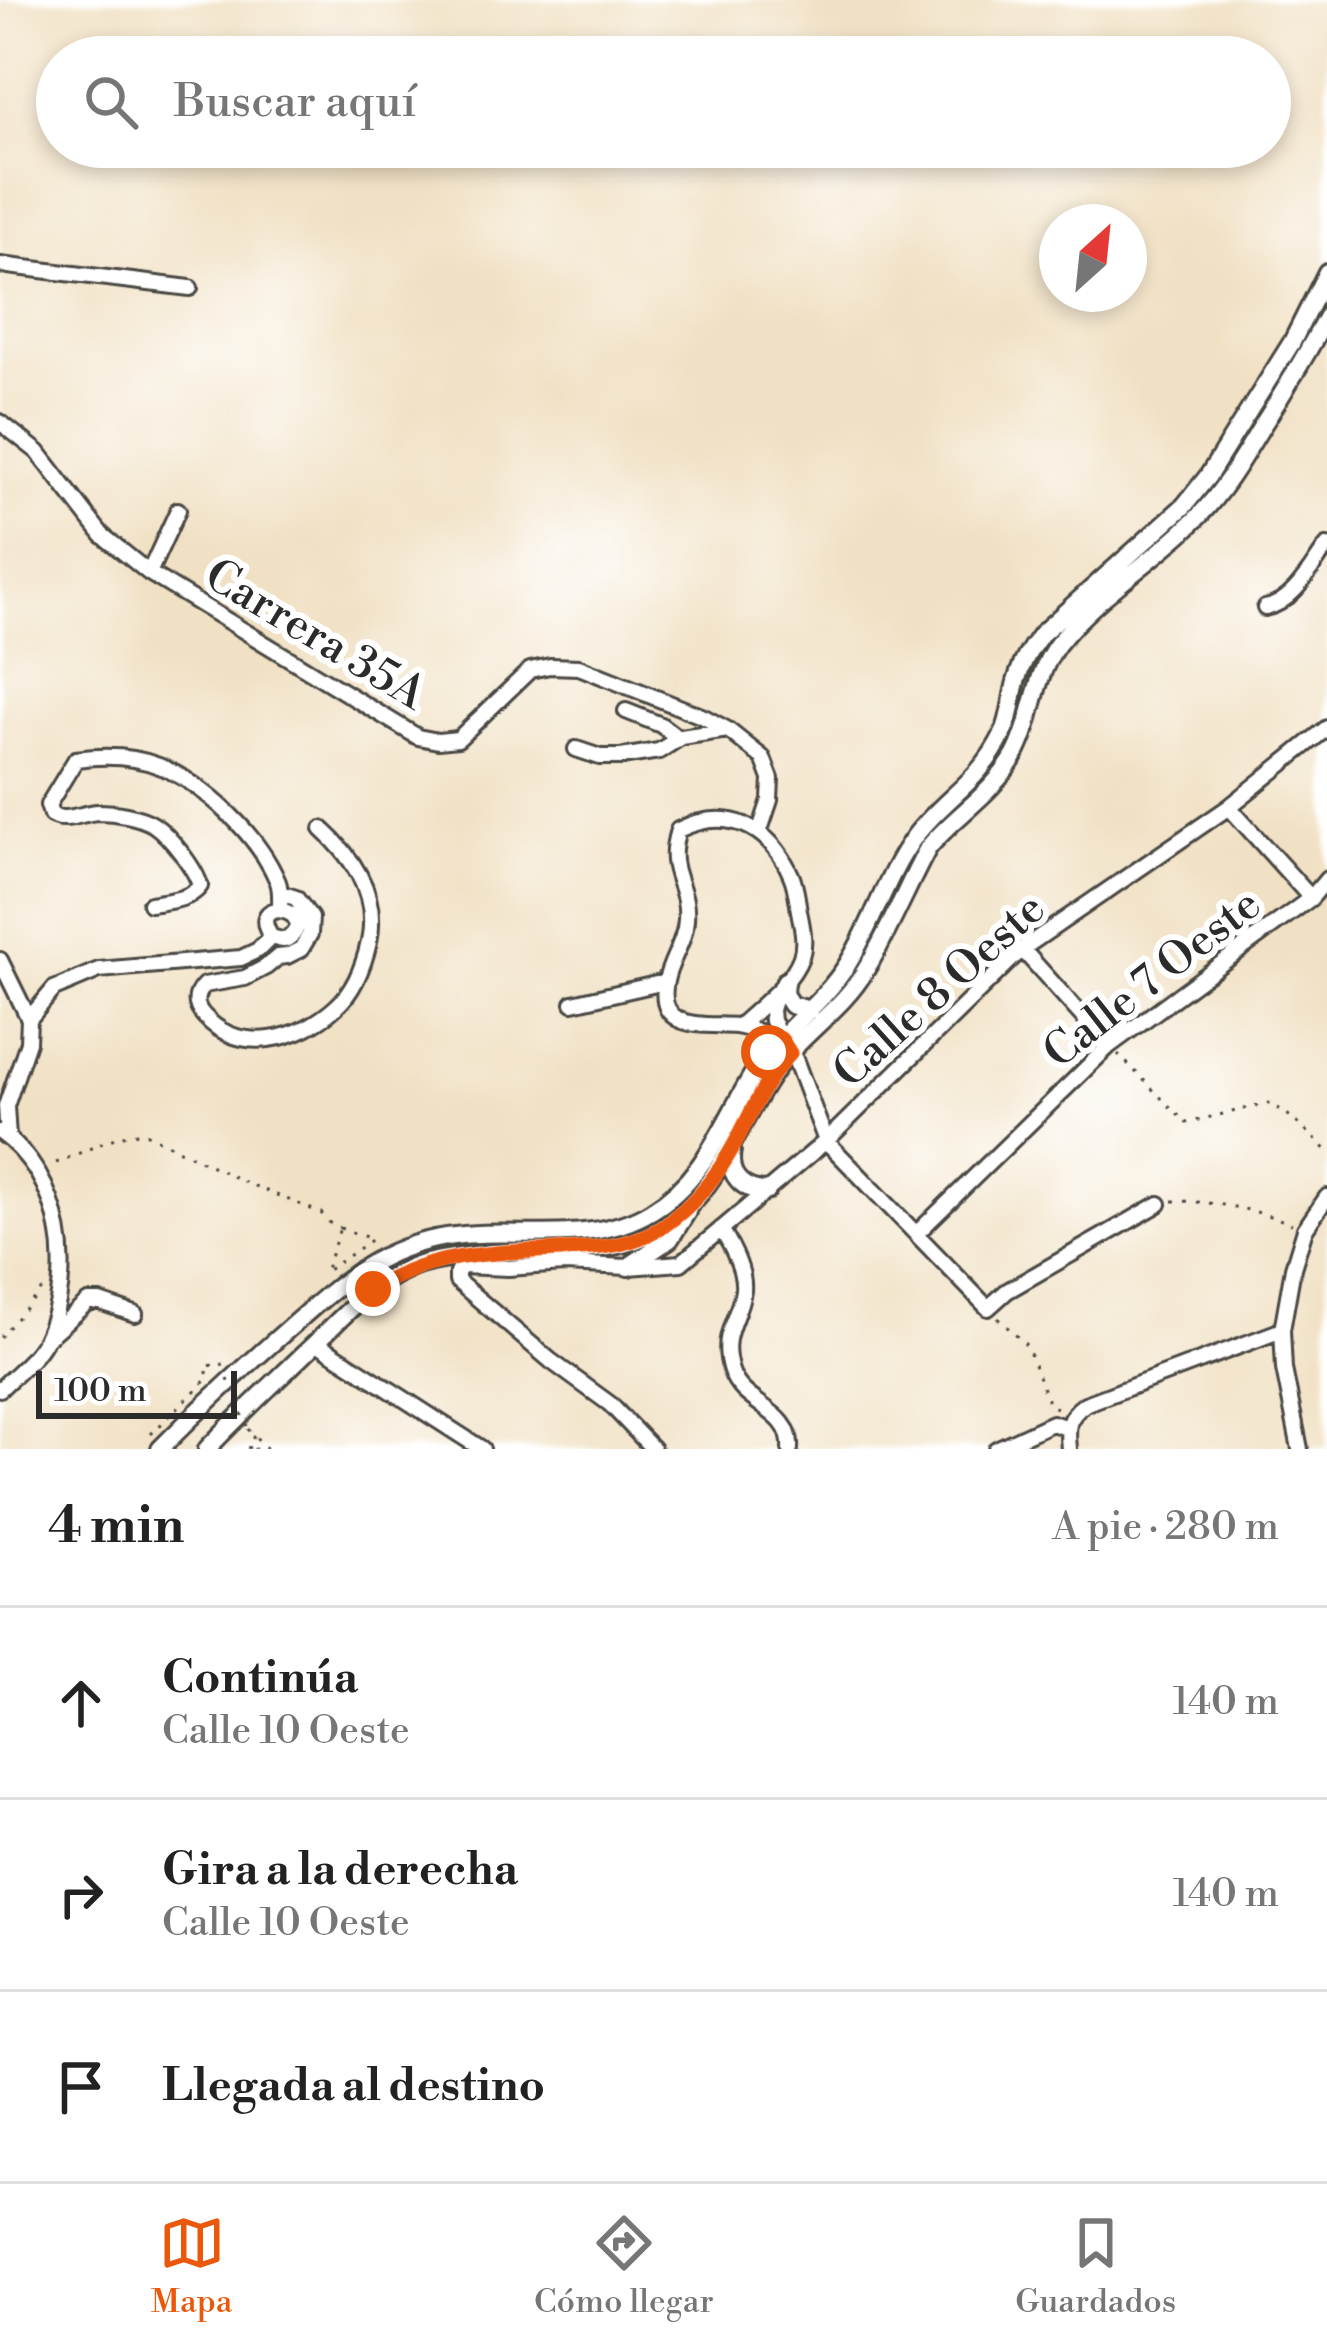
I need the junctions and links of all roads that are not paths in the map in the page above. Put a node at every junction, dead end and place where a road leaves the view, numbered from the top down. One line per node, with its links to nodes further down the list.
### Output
1 (0, 265): 3 (street)
2 (1327, 272): 7 (main road)
3 (190, 289)
4 (1327, 316): 7 (main road)
5 (0, 422): 9 (street, Carrera 35A)
6 (178, 510): 9 (street)
7 (1191, 512): 29 (main road); 32 (main road)
8 (1327, 546): 10 (street)
9 (149, 573): 13 (street, Carrera 35A)
10 (1265, 608)
11 (626, 711): 14 (street)
12 (1327, 728): 16 (street, Calle 8 Oeste)
13 (728, 730): 14 (street); 18 (street, Carrera 35A)
14 (679, 738): 15 (street)
15 (576, 749)
16 (1229, 807): 20 (street); 24 (street, Calle 8 Oeste)
17 (322, 829): 21 (street)
18 (760, 830): 26 (street); 27 (street)
19 (1327, 879): 20 (street, Calle 7 Oeste)
20 (1311, 898): 33 (street, Calle 7 Oeste)
21 (280, 901): 22 (street); 23 (street); 23 (street)
22 (149, 904)
23 (272, 937): 30 (street)
24 (1022, 949): 33 (street); 35 (street, Calle 8 Oeste)
25 (0, 960): 30 (street)
26 (784, 981): 29 (main road); 31 (street); 32 (street)
27 (665, 982): 28 (street); 31 (street)
28 (574, 1003)
29 (810, 1010): 32 (main road)
30 (29, 1018): 34 (street)
31 (740, 1026): 32 (street)
32 (786, 1046): 35 (street); 36 (main road); 48 (main road)
33 (1109, 1046): 42 (street, Calle 7 Oeste)
34 (4, 1135): 46 (street)
35 (826, 1141): 37 (street, Calle 8 Oeste); 42 (street)
36 (732, 1149): 37 (main road); 39 (main road)
37 (767, 1191): 41 (street, Calle 8 Oeste)
38 (1327, 1197): 45 (street)
39 (692, 1202): 43 (main road); 47 (main road)
40 (1159, 1204): 42 (street)
41 (721, 1229): 43 (street, Calle 8 Oeste); 56 (street)
42 (916, 1234)
43 (628, 1267): 55 (street, Calle 8 Oeste)
44 (135, 1315): 46 (street)
45 (1282, 1330): 50 (street); 59 (street)
46 (45, 1339): 49 (street)
47 (316, 1342): 51 (main road); 54 (street)
48 (244, 1368): 51 (main road); 52 (main road)
49 (0, 1389)
50 (1068, 1421): 57 (street); 58 (street)
51 (213, 1442)
52 (157, 1444): 53 (main road)
53 (178, 1449)
54 (482, 1449)
55 (653, 1449)
56 (790, 1449)
57 (995, 1449)
58 (1069, 1449)
59 (1300, 1449)

